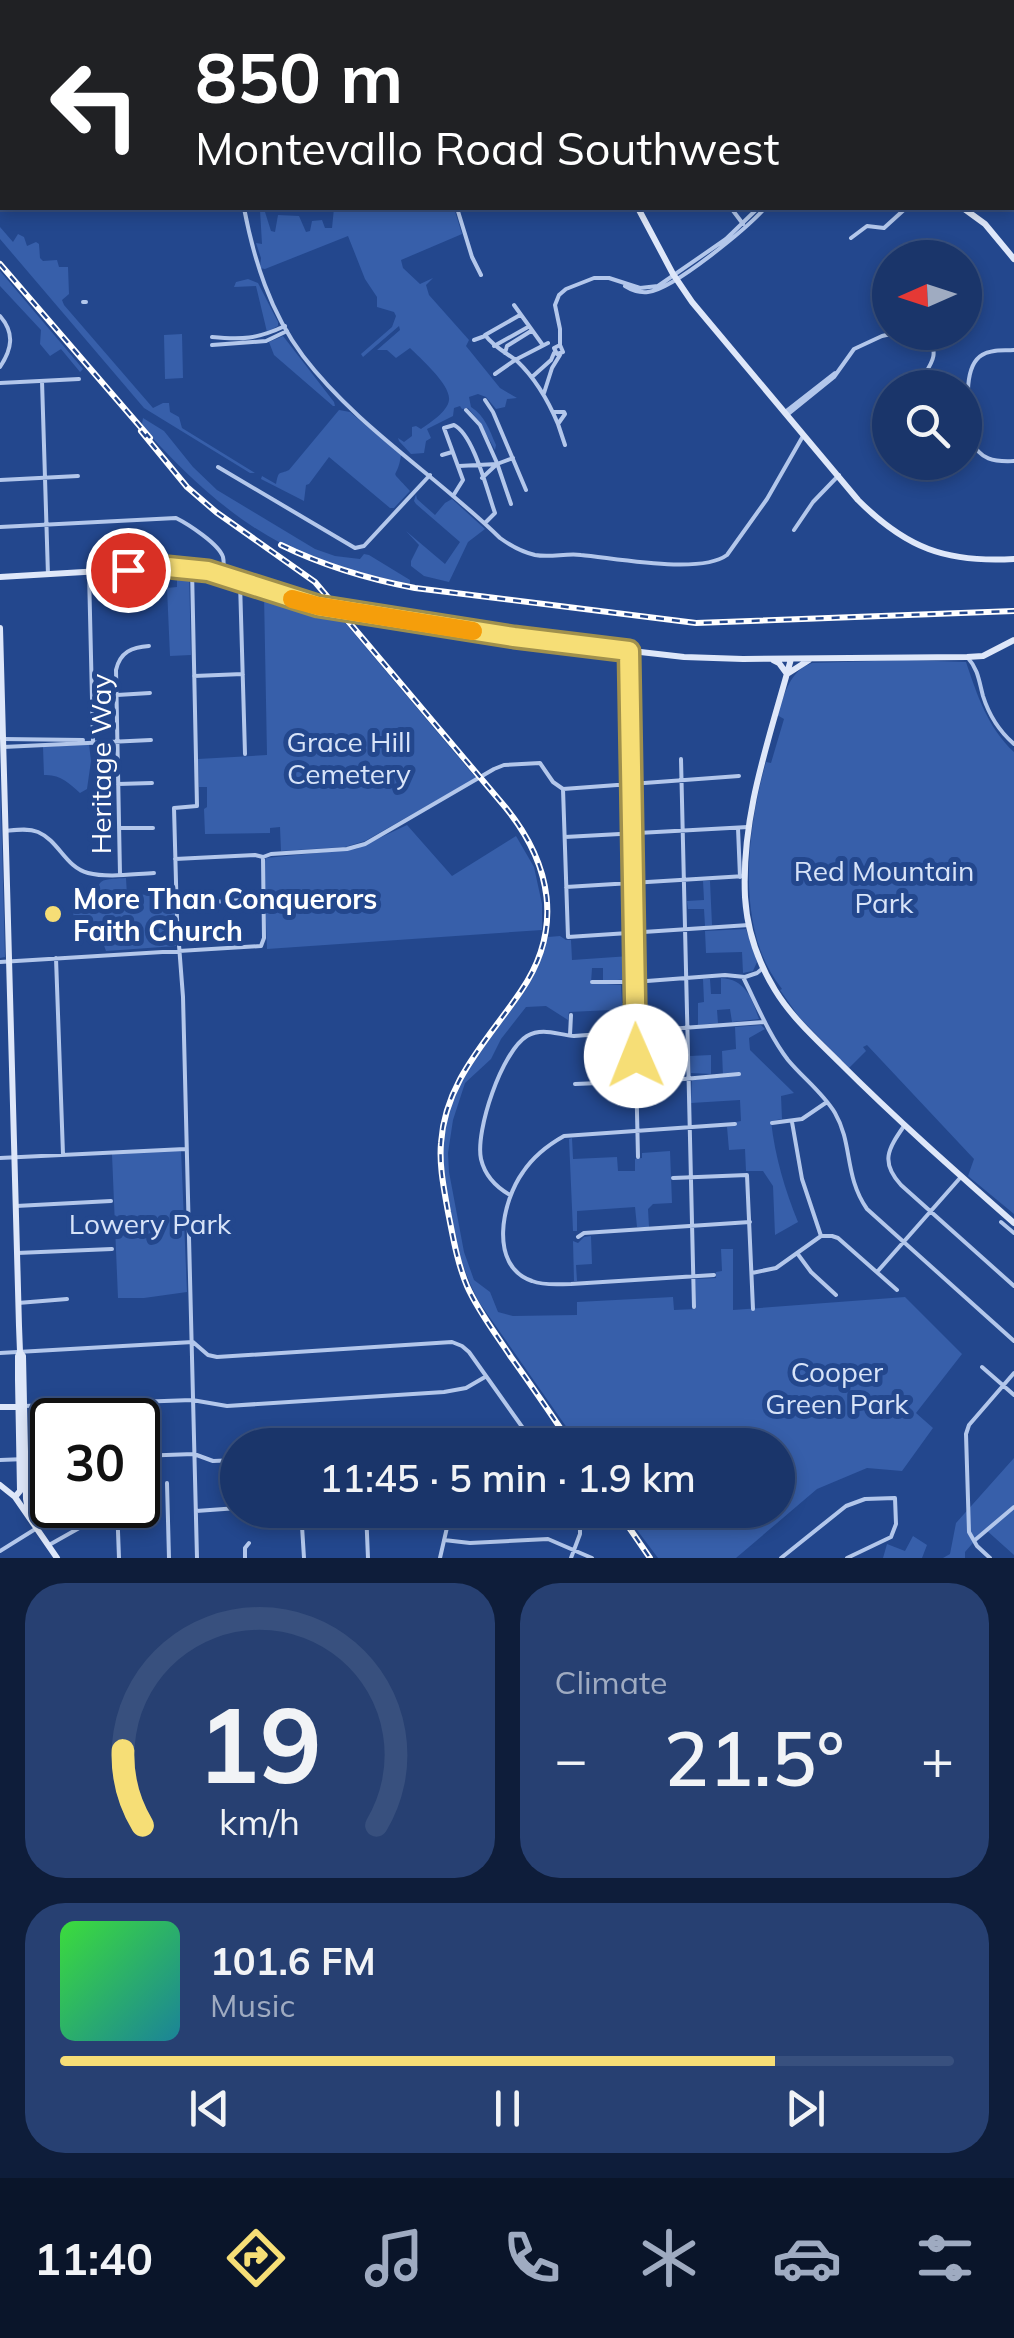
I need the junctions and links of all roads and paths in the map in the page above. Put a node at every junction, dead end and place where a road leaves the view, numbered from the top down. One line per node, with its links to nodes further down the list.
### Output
1 (244, 210): 17 (street)
2 (457, 210): 12 (street)
3 (639, 210): 13 (main road)
4 (733, 210): 9 (street)
5 (756, 210): 9 (street)
6 (763, 210): 9 (street)
7 (904, 210): 10 (street)
8 (967, 210): 11 (main road)
9 (745, 225): 13 (street)
10 (851, 238)
11 (1014, 259)
12 (482, 275)
13 (674, 277): 29 (street); 41 (main road)
14 (514, 305): 15 (street)
15 (520, 315): 18 (street); 20 (street)
16 (0, 316): 23 (street)
17 (286, 329): 19 (street); 25 (street); 53 (street)
18 (529, 329): 26 (street); 28 (street); 30 (street)
19 (212, 336)
20 (485, 336): 21 (street); 26 (street)
21 (474, 340)
22 (872, 341): 41 (street)
23 (11, 343): 24 (street); 31 (street)
24 (0, 344)
25 (212, 345)
26 (494, 346): 28 (street)
27 (1014, 350): 48 (street)
28 (505, 353): 30 (street)
29 (557, 354): 33 (street); 37 (street)
30 (515, 360): 32 (street); 33 (street)
31 (0, 367)
32 (495, 374)
33 (532, 377): 37 (street)
34 (80, 379): 35 (street)
35 (42, 381): 36 (street); 56 (street)
36 (0, 384)
37 (544, 393): 40 (street)
38 (484, 400): 47 (street)
39 (466, 410): 49 (street)
40 (552, 412): 42 (street); 42 (street)
41 (786, 414): 43 (main road)
42 (558, 424): 44 (street)
43 (804, 434): 54 (main road); 62 (street)
44 (566, 445)
45 (452, 452): 46 (street); 50 (street); 51 (street)
46 (442, 455)
47 (513, 458): 49 (street); 59 (street)
48 (1014, 460)
49 (497, 464): 51 (street); 57 (street); 61 (street)
50 (458, 466): 51 (street); 60 (street)
51 (478, 466): 57 (street)
52 (218, 467): 53 (street)
53 (430, 475): 60 (street)
54 (839, 475): 65 (street); 66 (main road)
55 (78, 476): 56 (street)
56 (45, 478): 58 (street); 63 (street)
57 (482, 478): 62 (street)
58 (0, 480)
59 (526, 490)
60 (454, 496): 62 (street)
61 (511, 504)
62 (485, 523)
63 (46, 526): 64 (street); 69 (street); 70 (street)
64 (0, 528)
65 (794, 530)
66 (1014, 559)
67 (192, 569): 68 (main road); 70 (main road); 85 (street)
68 (89, 572): 69 (main road); 89 (street)
69 (48, 575): 71 (main road)
70 (224, 576): 72 (main road)
71 (0, 577)
72 (240, 582): 77 (main road); 83 (street)
73 (0, 628): 91 (main road)
74 (1014, 640): 79 (main road)
75 (149, 646): 78 (street, Heritage Way)
76 (116, 648): 78 (street, Heritage Way)
77 (629, 651): 80 (main road); 99 (street)
78 (123, 655): 86 (street, Heritage Way)
79 (967, 657): 82 (main road); 92 (street)
80 (772, 659): 81 (main road); 84 (main road)
81 (791, 659): 82 (main road); 84 (main road)
82 (812, 659): 84 (main road)
83 (242, 674): 85 (street); 93 (street)
84 (787, 674): 104 (main road)
85 (194, 676): 110 (street)
86 (116, 694): 87 (street); 90 (street, Heritage Way)
87 (150, 694)
88 (151, 740): 90 (street)
89 (93, 741): 90 (street); 91 (street)
90 (118, 741): 98 (street, Heritage Way)
91 (3, 743): 105 (main road)
92 (1014, 744)
93 (245, 754)
94 (681, 760): 96 (street)
95 (739, 776): 96 (street)
96 (682, 781): 99 (street); 106 (street)
97 (152, 783): 98 (street)
98 (118, 784): 101 (street, Heritage Way)
99 (630, 785): 100 (street); 107 (street)
100 (563, 788): 108 (street); 109 (street)
101 (119, 828): 102 (street); 111 (street, Heritage Way)
102 (152, 828)
103 (738, 828): 104 (street); 106 (street); 113 (street)
104 (748, 828): 113 (main road)
105 (6, 831): 111 (street); 124 (main road)
106 (682, 831): 107 (street); 114 (street)
107 (630, 833): 108 (street); 115 (street)
108 (565, 837): 116 (street)
109 (263, 857): 110 (street); 117 (street)
110 (175, 860): 118 (street)
111 (120, 874): 112 (street)
112 (154, 874)
113 (742, 876): 114 (street); 119 (main road)
114 (684, 880): 115 (street); 120 (street)
115 (632, 883): 116 (street); 121 (street)
116 (566, 887): 121 (street)
117 (263, 899): 118 (street); 122 (street)
118 (176, 904): 122 (street)
119 (749, 926): 120 (street); 125 (main road)
120 (685, 930): 121 (street); 127 (street)
121 (633, 933): 129 (street)
122 (180, 950): 123 (street); 150 (street)
123 (56, 958): 124 (street); 151 (street)
124 (4, 961): 132 (main road)
125 (763, 968): 126 (street); 147 (main road)
126 (743, 977): 127 (street); 133 (street)
127 (686, 978): 129 (street); 134 (street)
128 (592, 982): 129 (street)
129 (634, 982): 135 (street)
130 (571, 1014): 136 (street)
131 (0, 1016): 132 (street)
132 (10, 1016): 141 (main road)
133 (765, 1022): 134 (street); 143 (street)
134 (687, 1028): 135 (street); 138 (street)
135 (635, 1032): 136 (street); 139 (street)
136 (570, 1036): 158 (street)
137 (739, 1074): 138 (street)
138 (688, 1078): 139 (street); 148 (street)
139 (636, 1081): 140 (street); 149 (street)
140 (575, 1084)
141 (12, 1086): 142 (street); 152 (main road)
142 (0, 1087)
143 (827, 1101): 144 (street); 169 (street)
144 (792, 1122): 145 (street); 167 (street)
145 (772, 1123)
146 (734, 1124): 148 (street)
147 (904, 1126): 156 (main road); 161 (street)
148 (689, 1127): 149 (street); 155 (street)
149 (637, 1131): 153 (street); 158 (street)
150 (187, 1149): 151 (street); 185 (street)
151 (63, 1154): 152 (street)
152 (14, 1157): 154 (street); 160 (main road)
153 (638, 1157)
154 (0, 1158)
155 (690, 1176): 157 (street); 162 (street); 165 (street)
156 (962, 1176): 161 (street); 164 (main road)
157 (673, 1178)
158 (510, 1196): 176 (street)
159 (112, 1201): 160 (street)
160 (16, 1206): 171 (main road)
161 (931, 1211): 169 (street); 177 (street)
162 (750, 1222): 165 (street); 174 (street)
163 (1001, 1222): 166 (street)
164 (1014, 1223)
165 (692, 1226): 168 (street); 176 (street)
166 (1014, 1234)
167 (822, 1236): 172 (street); 173 (street)
168 (578, 1237)
169 (904, 1242): 173 (street); 184 (street)
170 (112, 1249): 171 (street)
171 (17, 1253): 181 (main road)
172 (797, 1253): 174 (street); 179 (street)
173 (877, 1272): 178 (street)
174 (752, 1274): 183 (street)
175 (714, 1275): 176 (street)
176 (693, 1276): 182 (street)
177 (1014, 1286)
178 (898, 1290)
179 (836, 1295)
180 (67, 1299): 181 (street)
181 (18, 1303): 186 (main road)
182 (694, 1306)
183 (752, 1309)
184 (1014, 1341)
185 (193, 1342): 186 (street); 190 (street); 193 (street)
186 (20, 1352): 187 (street); 194 (main road)
187 (0, 1353)
188 (982, 1366): 191 (street)
189 (1014, 1373): 191 (street)
190 (486, 1376): 193 (street); 196 (street)
191 (1004, 1386): 192 (street); 218 (street)
192 (1014, 1395)
193 (192, 1400): 194 (street); 197 (street)
194 (21, 1406): 195 (main road); 199 (main road)
195 (0, 1407)
196 (522, 1428)
197 (194, 1454): 198 (street); 202 (street); 208 (street)
198 (160, 1455)
199 (22, 1459): 200 (street); 201 (street); 205 (main road); 209 (main road)
200 (30, 1459)
201 (0, 1460)
202 (220, 1461)
203 (166, 1482): 225 (street)
204 (0, 1484): 205 (main road)
205 (16, 1497): 209 (main road)
206 (1014, 1507): 218 (street)
207 (220, 1509): 208 (street)
208 (196, 1511): 226 (street)
209 (29, 1515)
210 (37, 1528): 220 (main road); 222 (street)
211 (79, 1528): 220 (street)
212 (118, 1528): 224 (street)
213 (302, 1528): 228 (street)
214 (367, 1528): 229 (street)
215 (447, 1528): 217 (street)
216 (580, 1528): 221 (street)
217 (444, 1540): 221 (street); 230 (street)
218 (975, 1540): 235 (street)
219 (249, 1543): 227 (street)
220 (49, 1545): 223 (main road)
221 (575, 1550): 231 (street); 232 (street)
222 (0, 1551)
223 (57, 1558)
224 (119, 1558)
225 (169, 1558)
226 (197, 1558)
227 (245, 1558)
228 (304, 1558)
229 (368, 1558)
230 (440, 1558)
231 (571, 1558)
232 (592, 1558)
233 (781, 1558): 234 (street)
234 (847, 1558)
235 (990, 1558)

